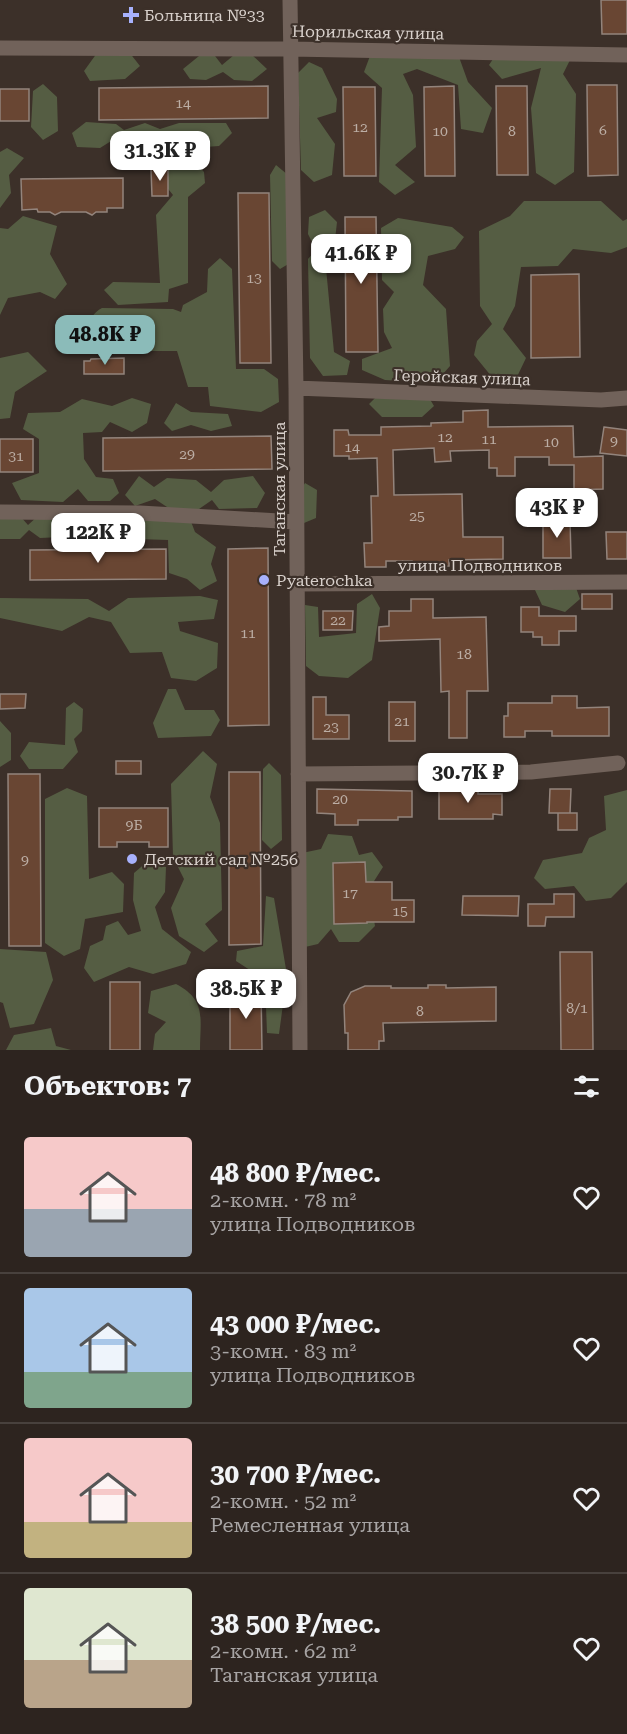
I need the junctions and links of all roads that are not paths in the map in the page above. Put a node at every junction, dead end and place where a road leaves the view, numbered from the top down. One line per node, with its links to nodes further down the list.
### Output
1 (290, 0): 3 (street, Таганская улица)
2 (0, 48): 3 (street, Норильская улица)
3 (290, 49): 4 (street, Норильская улица); 5 (street, Таганская улица)
4 (627, 55)
5 (296, 388): 6 (street, Геройская улица); 8 (street, Таганская улица)
6 (627, 398)
7 (0, 512): 8 (street)
8 (296, 522): 10 (street, Таганская улица)
9 (627, 582): 10 (street, улица Подводников)
10 (297, 584): 12 (street, Таганская улица)
11 (618, 763): 12 (street)
12 (298, 774): 13 (street, Таганская улица)
13 (300, 1050)

